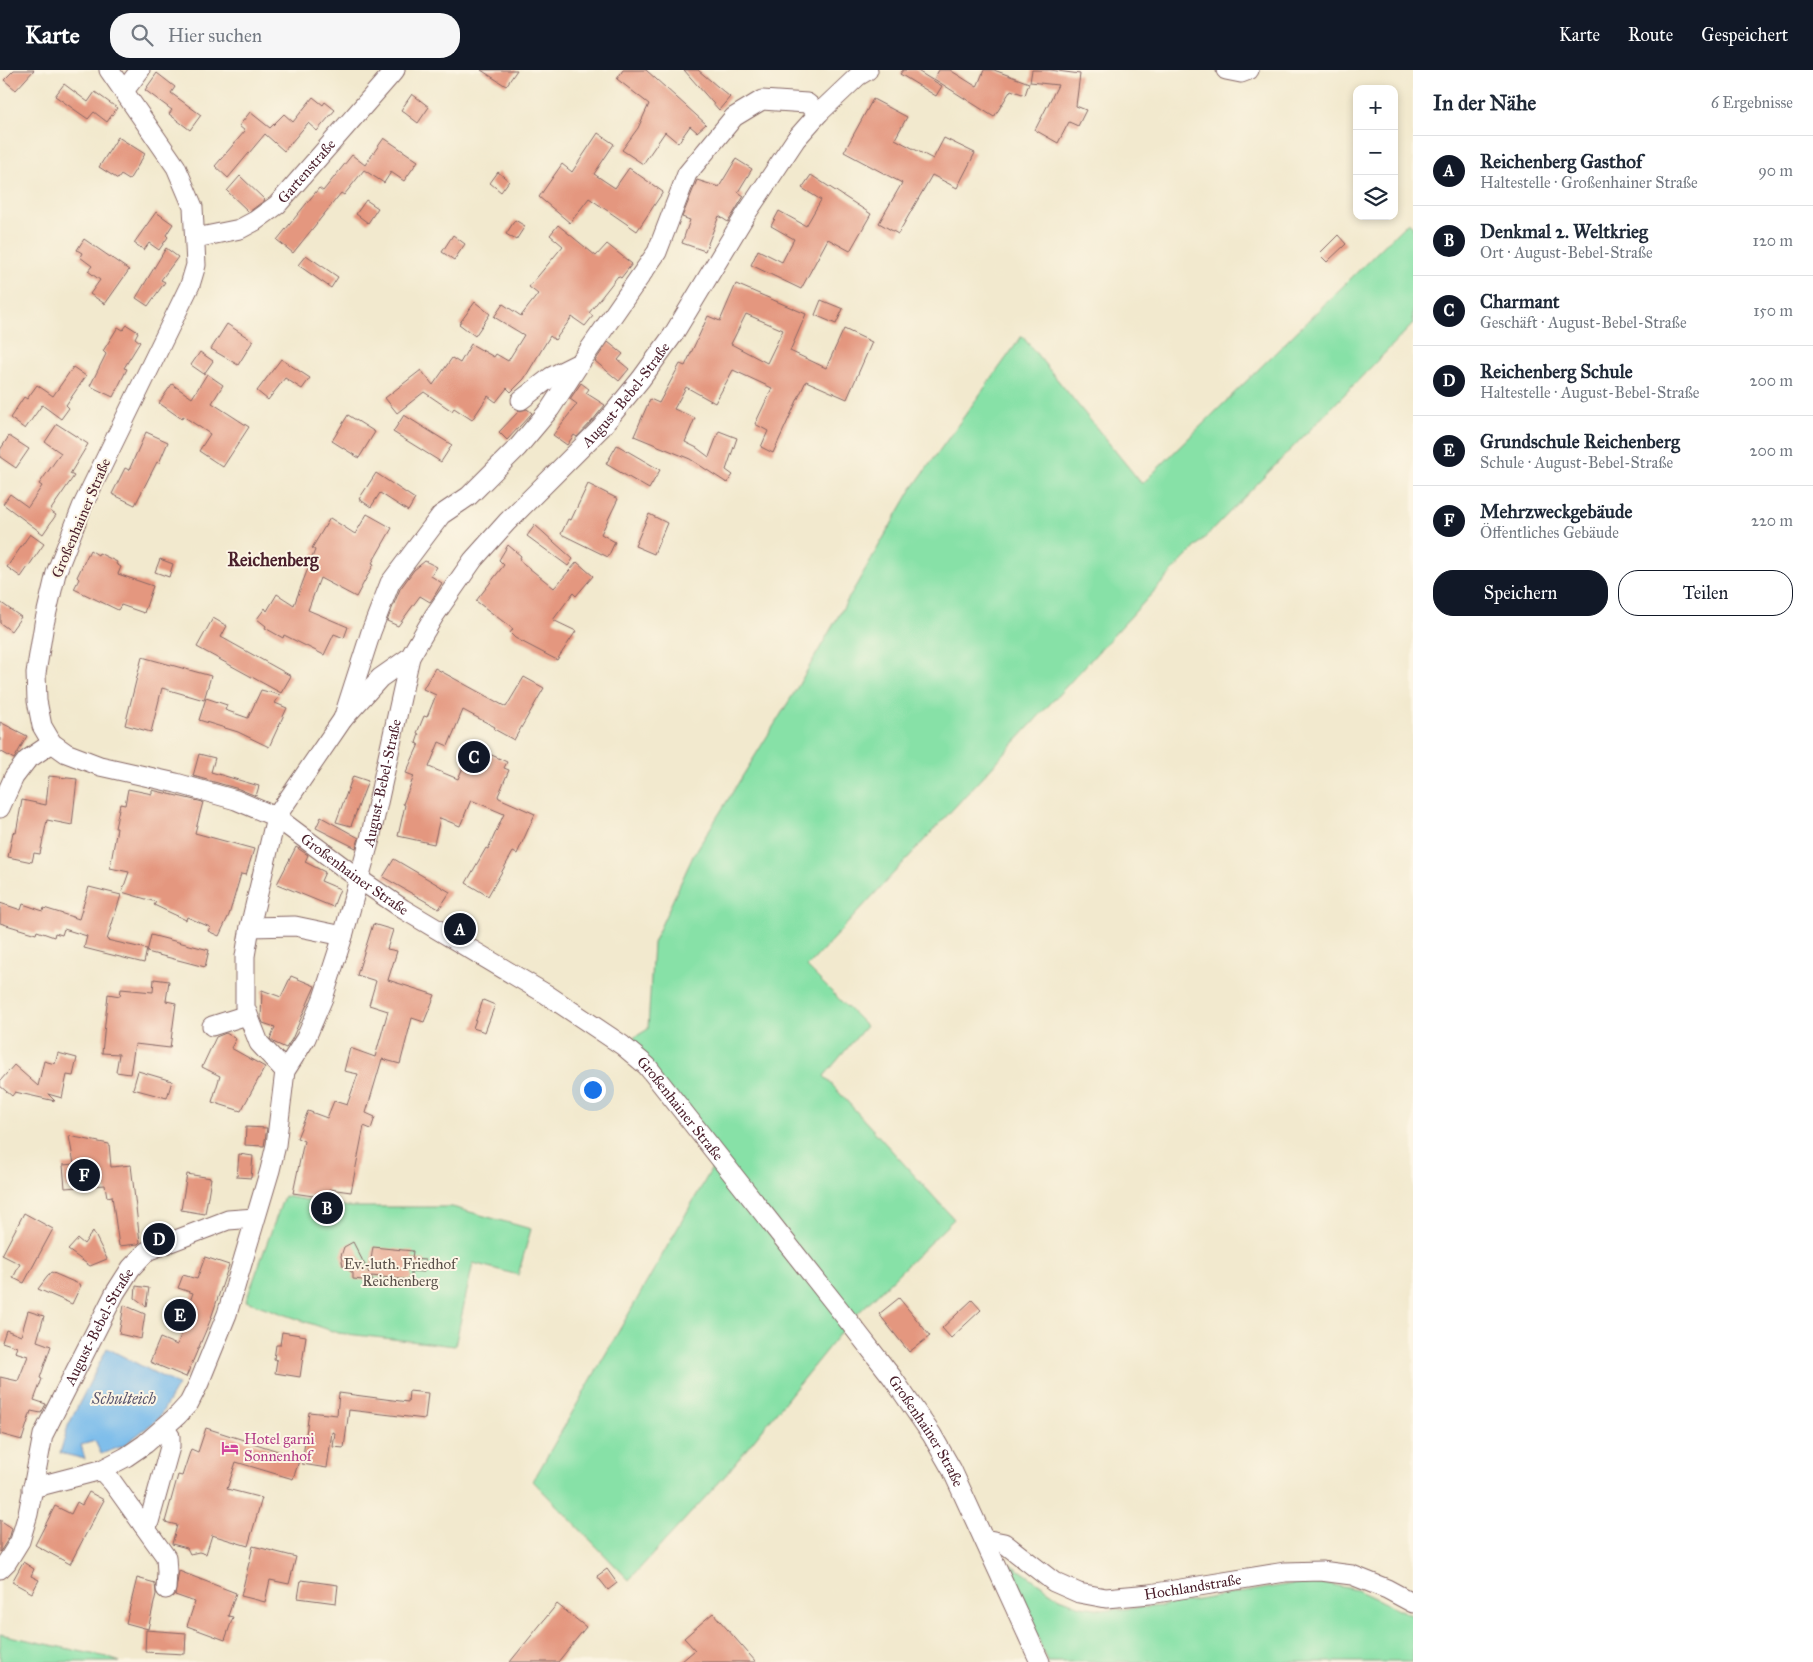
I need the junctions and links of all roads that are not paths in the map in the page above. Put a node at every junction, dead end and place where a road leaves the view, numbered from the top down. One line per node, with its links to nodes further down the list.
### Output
1 (109, 70): 7 (street, Großenhainer Straße)
2 (140, 70): 7 (street)
3 (395, 70): 9 (street, Gartenstraße)
4 (868, 70): 8 (street, August-Bebel-Straße)
5 (1226, 70): 6 (street)
6 (1249, 70)
7 (124, 91): 9 (street, Großenhainer Straße)
8 (818, 113): 10 (street, August-Bebel-Straße); 12 (street, August-Bebel-Straße)
9 (196, 238): 14 (street, Großenhainer Straße)
10 (580, 363): 11 (street, August-Bebel-Straße); 13 (street, August-Bebel-Straße)
11 (521, 400)
12 (410, 657): 13 (street, August-Bebel-Straße); 17 (street, August-Bebel-Straße)
13 (343, 720): 16 (street, August-Bebel-Straße)
14 (52, 743): 15 (street); 16 (street, Großenhainer Straße)
15 (0, 808)
16 (276, 817): 17 (street, Großenhainer Straße); 18 (street, August-Bebel-Straße)
17 (359, 880): 19 (street, August-Bebel-Straße); 28 (street, Großenhainer Straße)
18 (250, 928): 19 (street); 20 (street, August-Bebel-Straße)
19 (343, 936): 22 (street, August-Bebel-Straße)
20 (247, 1015): 21 (street); 22 (street, August-Bebel-Straße)
21 (212, 1026)
22 (285, 1071): 23 (street, August-Bebel-Straße)
23 (255, 1218): 24 (street, August-Bebel-Straße); 26 (street, August-Bebel-Straße)
24 (162, 1429): 25 (street, August-Bebel-Straße); 27 (street)
25 (101, 1470): 26 (street, August-Bebel-Straße); 27 (street)
26 (32, 1488): 29 (street, August-Bebel-Straße)
27 (143, 1525): 30 (street)
28 (984, 1539): 31 (street, Hochlandstraße); 32 (street, Großenhainer Straße)
29 (0, 1569)
30 (166, 1589)
31 (1413, 1603)
32 (1040, 1662)

